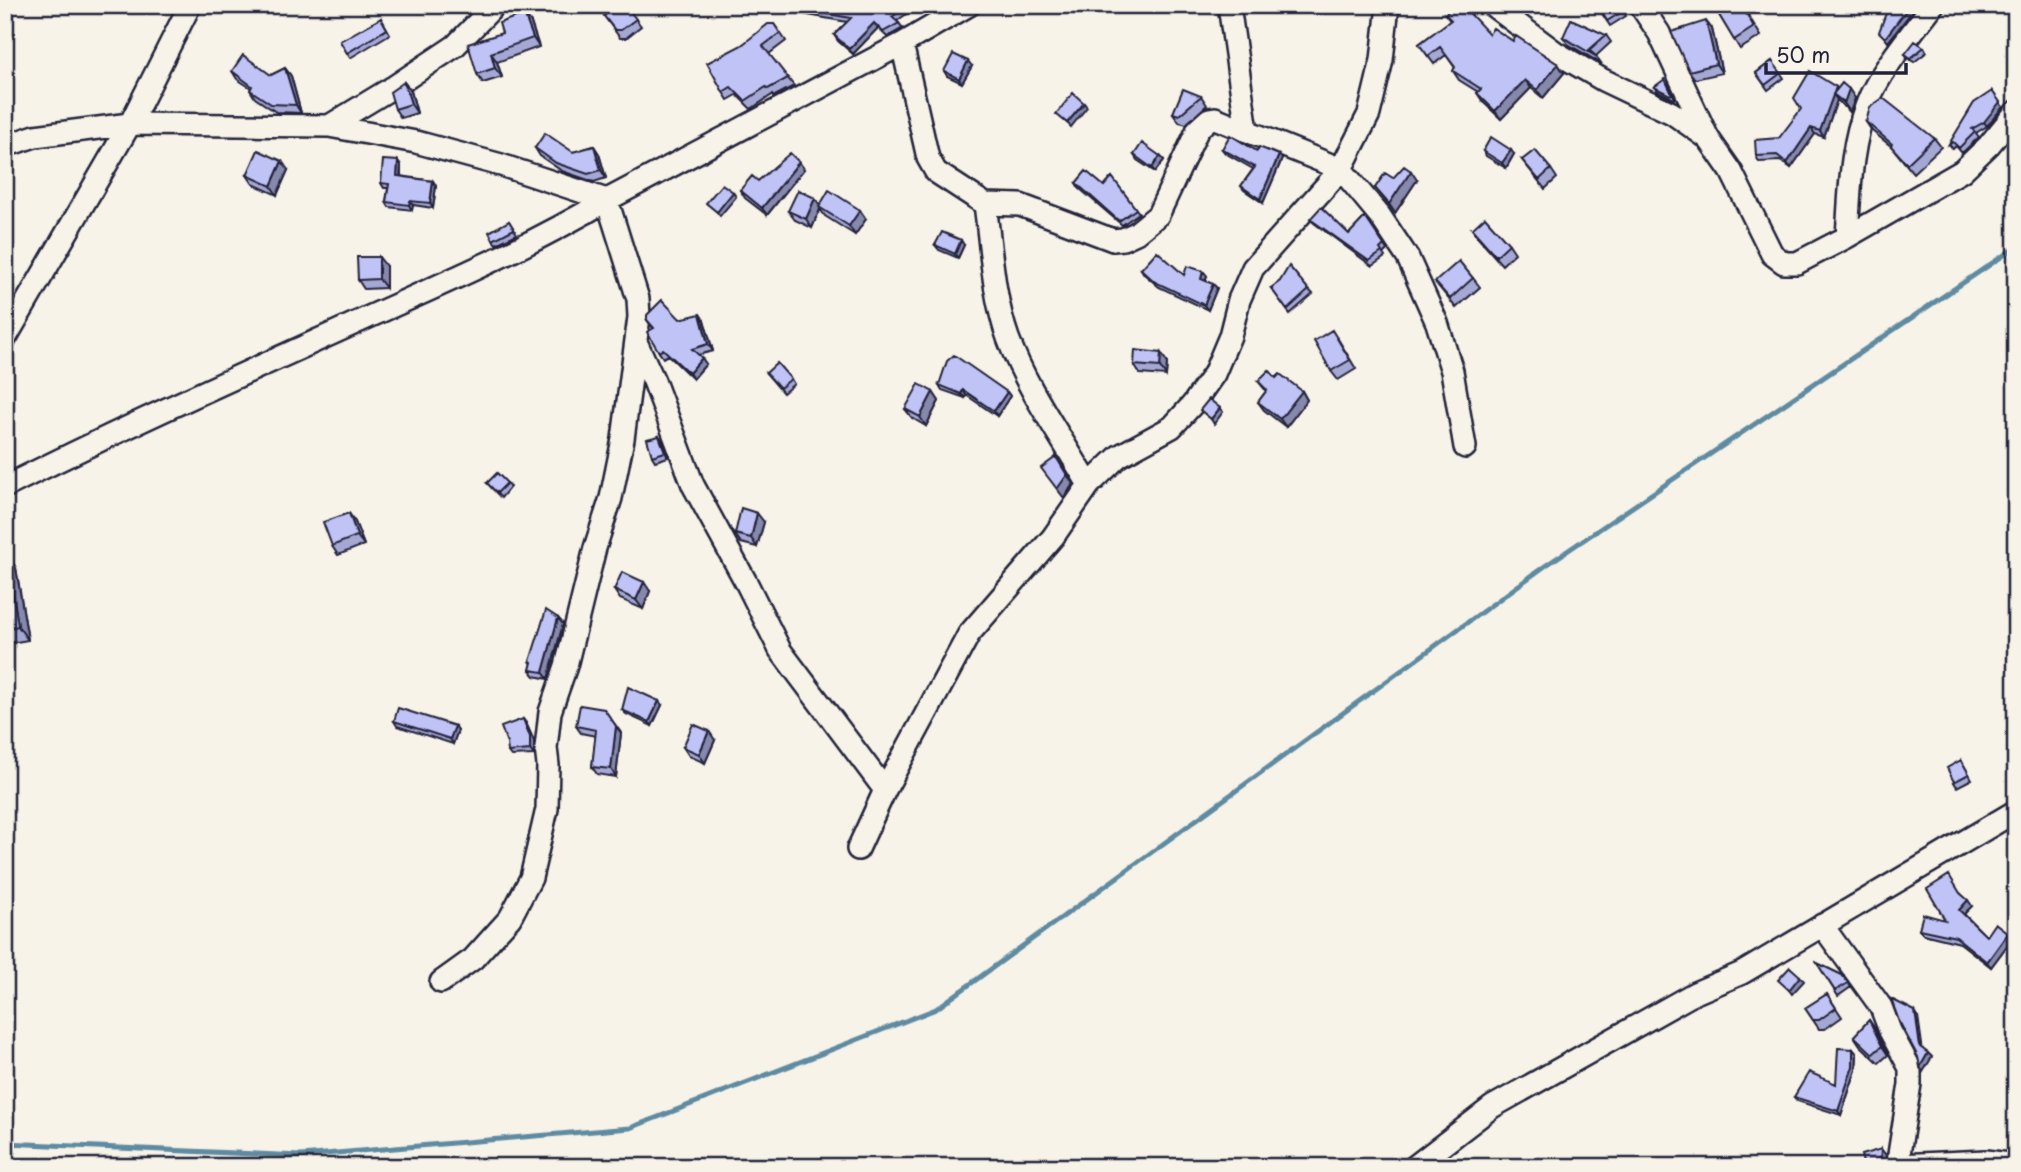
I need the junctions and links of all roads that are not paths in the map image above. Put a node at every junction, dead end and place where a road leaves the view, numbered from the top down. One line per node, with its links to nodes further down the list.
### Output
1 (190, 5): 11 (street)
2 (495, 5): 12 (street)
3 (969, 5): 9 (street)
4 (1229, 5): 13 (street)
5 (1388, 5): 16 (street)
6 (1492, 5): 14 (street)
7 (1640, 5): 14 (street)
8 (1933, 5): 19 (street)
9 (902, 44): 17 (street); 18 (street)
10 (2016, 112): 19 (street)
11 (130, 124): 12 (street); 15 (street); 20 (street)
12 (328, 125): 17 (street)
13 (1247, 131): 16 (street); 18 (street)
14 (1708, 138): 19 (street)
15 (5, 146)
16 (1341, 169): 22 (street); 23 (street)
17 (607, 200): 21 (street); 24 (street)
18 (985, 204): 23 (street)
19 (1847, 237)
20 (5, 339)
21 (636, 341): 25 (street); 29 (street)
22 (1465, 447)
23 (1090, 485): 25 (street)
24 (5, 487)
25 (885, 790): 27 (street)
26 (2016, 811): 28 (street)
27 (858, 849)
28 (1822, 925): 31 (street); 32 (street)
29 (441, 982)
30 (2016, 1165): 31 (street)
31 (1897, 1166)
32 (1414, 1167)

